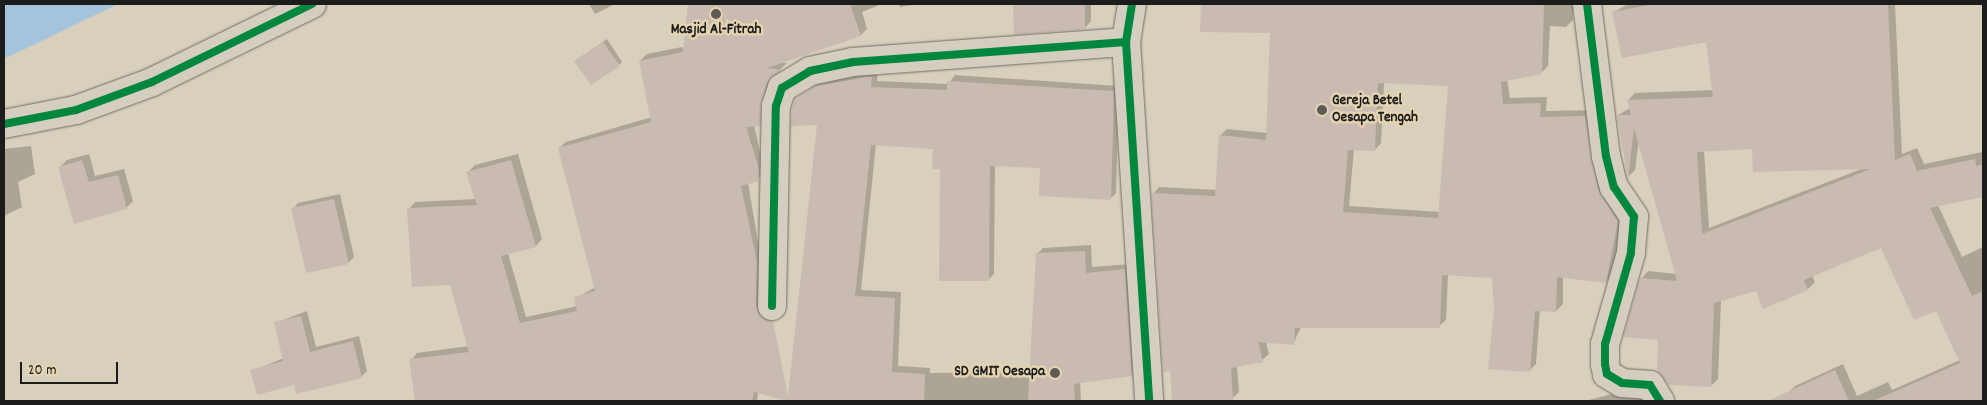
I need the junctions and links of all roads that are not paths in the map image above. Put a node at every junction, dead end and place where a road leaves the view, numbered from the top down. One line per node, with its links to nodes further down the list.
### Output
1 (312, 4): 5 (street)
2 (1132, 4): 4 (street)
3 (1587, 4): 8 (street)
4 (1126, 42): 6 (street); 7 (street)
5 (4, 124)
6 (772, 306)
7 (1149, 401)
8 (1660, 401)

